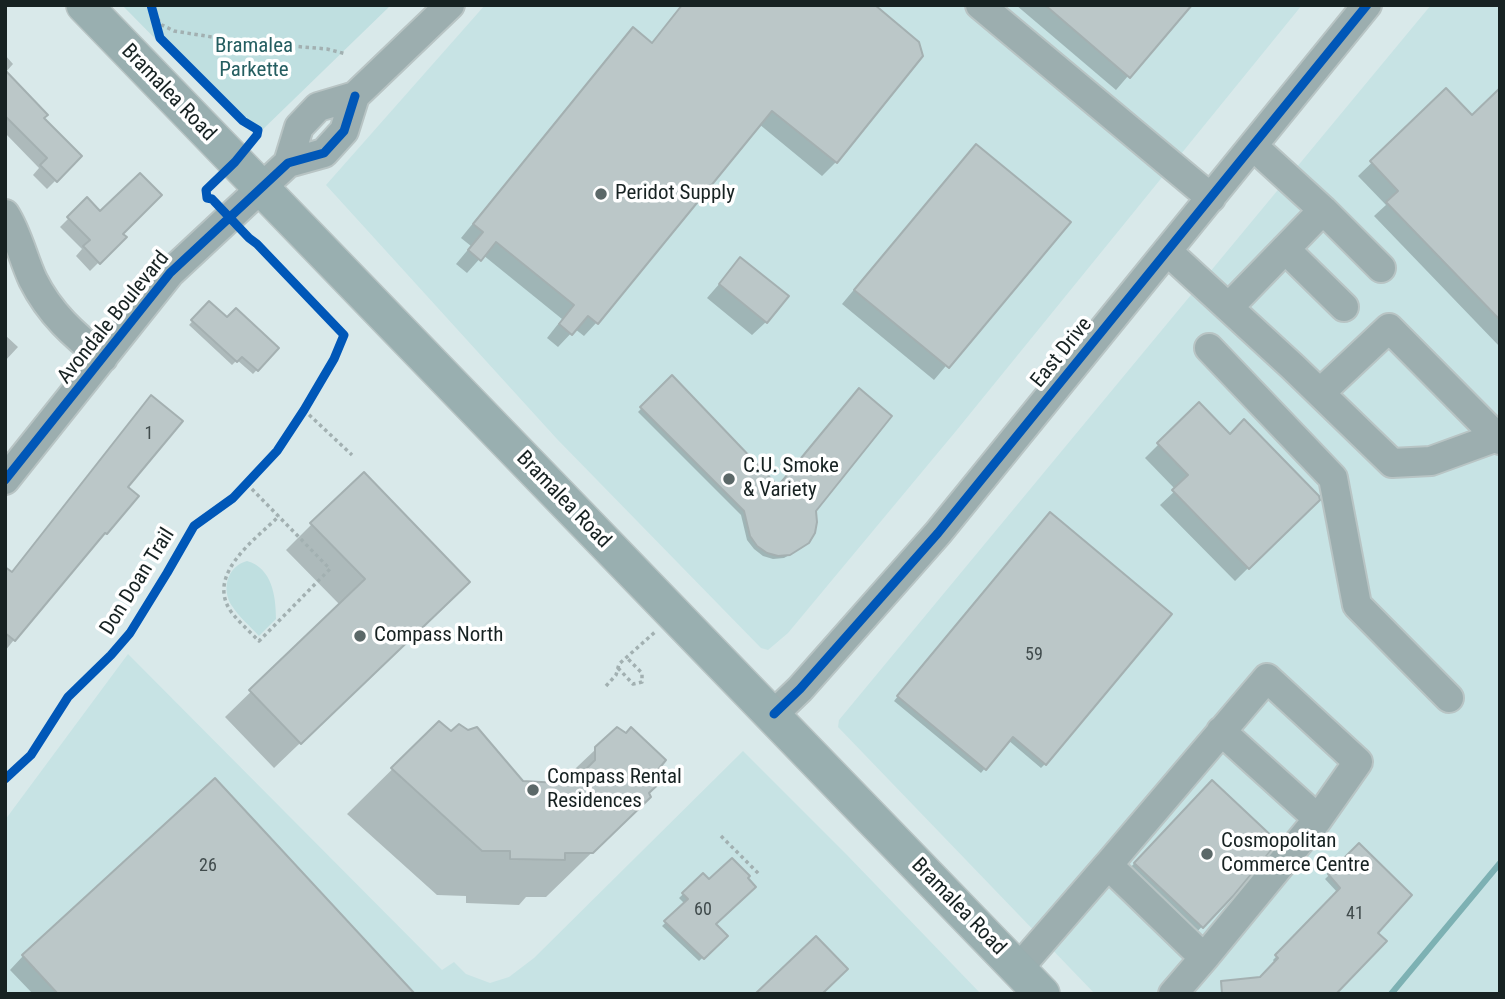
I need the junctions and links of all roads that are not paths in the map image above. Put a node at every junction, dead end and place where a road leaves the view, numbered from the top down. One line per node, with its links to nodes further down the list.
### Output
1 (84, 5): 6 (main road, Bramalea Road)
2 (450, 5): 6 (street, Avondale Boulevard)
3 (979, 5): 7 (street)
4 (1367, 5): 5 (street, East Drive)
5 (1253, 146): 7 (street, East Drive); 8 (street)
6 (260, 188): 16 (street, Avondale Boulevard); 21 (main road, Bramalea Road)
7 (1211, 198): 11 (street, East Drive)
8 (1323, 210): 10 (street); 12 (street)
9 (5, 214): 16 (street)
10 (1285, 249): 13 (street); 14 (street)
11 (1167, 251): 13 (street); 21 (street, East Drive)
12 (1381, 268)
13 (1229, 307): 17 (street)
14 (1344, 307)
15 (1209, 348): 20 (street)
16 (103, 358): 19 (street, Avondale Boulevard)
17 (1320, 393): 18 (street); 18 (street)
18 (1498, 438)
19 (5, 480)
20 (1449, 698)
21 (774, 715): 26 (main road, Bramalea Road)
22 (1221, 731): 23 (street); 23 (street); 24 (street)
23 (1318, 819): 25 (street)
24 (1108, 865): 25 (street); 26 (street)
25 (1204, 958): 28 (street)
26 (1018, 969): 27 (main road, Bramalea Road)
27 (1042, 994)
28 (1173, 994)

